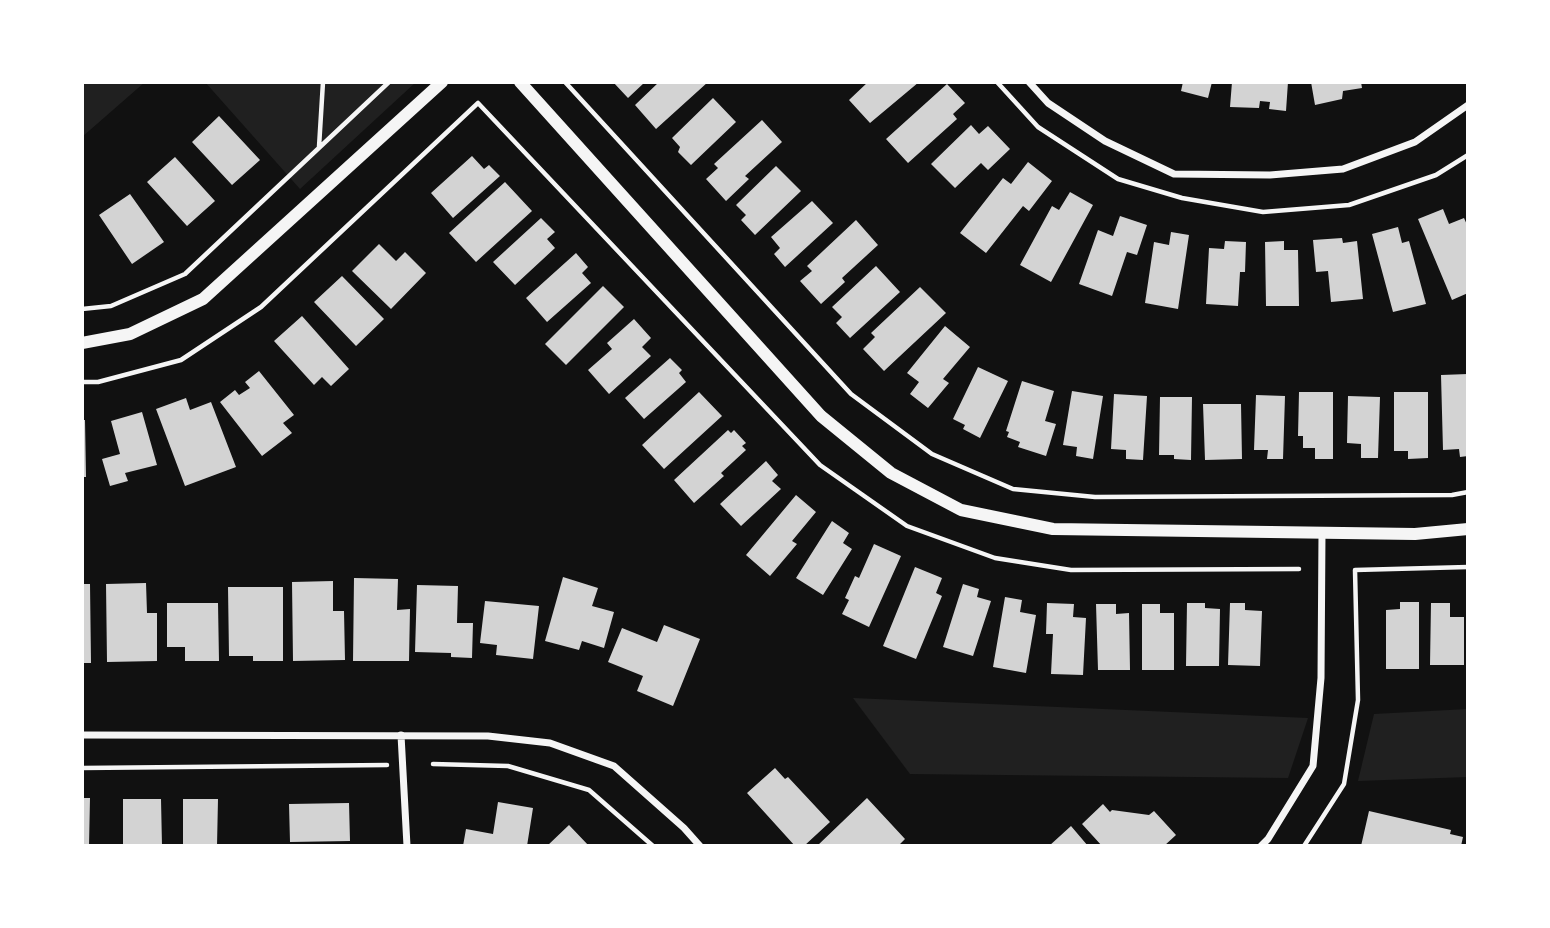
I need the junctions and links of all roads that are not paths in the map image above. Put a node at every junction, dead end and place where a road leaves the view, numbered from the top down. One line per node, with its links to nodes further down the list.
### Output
1 (442, 82): 5 (street)
2 (520, 82): 7 (street)
3 (1029, 82): 4 (street)
4 (1468, 105)
5 (82, 343)
6 (1468, 530): 7 (street)
7 (1322, 533): 12 (street)
8 (401, 735): 9 (street); 10 (street); 11 (street)
9 (82, 736)
10 (407, 846)
11 (700, 846)
12 (1261, 846)

